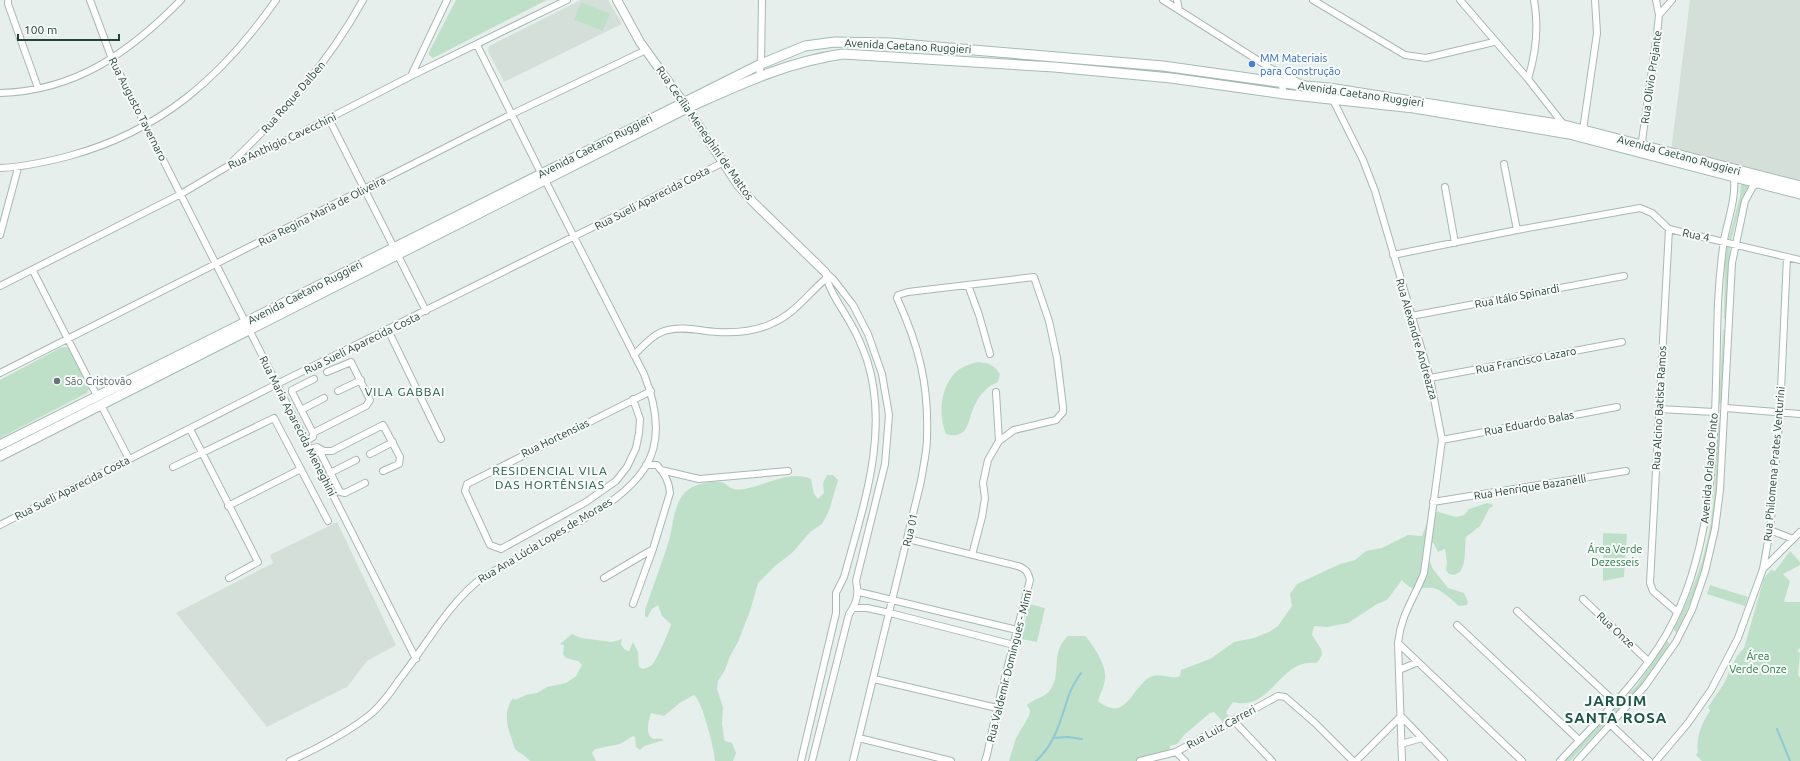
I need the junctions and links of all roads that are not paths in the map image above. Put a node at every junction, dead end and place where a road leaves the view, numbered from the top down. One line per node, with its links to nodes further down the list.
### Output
1 (8, 0): 31 (street)
2 (90, 0): 23 (street, Rua Augusto Tavernaro)
3 (181, 0): 23 (street)
4 (276, 0): 40 (street)
5 (363, 0): 45 (street, Rua Roque Dalben)
6 (447, 0): 26 (street)
7 (567, 0): 21 (street, Rua Anthigio Cavecchini)
8 (617, 0): 22 (street, Rua Cecília Meneghini de Mattos)
9 (762, 0): 24 (street)
10 (1163, 0): 18 (street)
11 (1177, 0): 18 (street)
12 (1313, 0): 20 (street)
13 (1460, 0): 20 (street)
14 (1534, 0): 28 (street)
15 (1595, 0): 41 (street)
16 (1656, 0): 19 (street, Rua Olivio Prejante)
17 (1672, 0): 19 (street)
18 (1179, 10): 25 (street)
19 (1659, 15): 42 (street, Rua Olivio Prejante)
20 (1494, 42): 28 (street)
21 (477, 45): 26 (street, Rua Anthigio Cavecchini); 37 (street, Rua Ana Lúcia Lopes de Moraes)
22 (646, 50): 36 (street, Rua Cecília Meneghini de Mattos); 37 (street, Rua Regina Maria de Oliveira)
23 (112, 59): 31 (street); 40 (street, Rua Augusto Tavernaro)
24 (761, 64): 27 (street); 29 (main road, Avenida Caetano Ruggieri); 36 (main road, Avenida Caetano Ruggieri)
25 (1270, 68): 29 (street); 30 (street)
26 (411, 76): 38 (street, Rua Anthigio Cavecchini)
27 (759, 76): 34 (main road, Avenida Caetano Ruggieri); 36 (main road, Avenida Caetano Ruggieri)
28 (1528, 79): 39 (street)
29 (1280, 82): 30 (main road, Avenida Caetano Ruggieri); 34 (street)
30 (1306, 86): 32 (main road, Avenida Caetano Ruggieri)
31 (38, 88): 33 (street)
32 (1329, 88): 35 (street, Rua Alexandre Andreazza); 39 (main road, Avenida Caetano Ruggieri)
33 (0, 93)
34 (1284, 94): 35 (main road, Avenida Caetano Ruggieri)
35 (1332, 98): 42 (main road, Avenida Caetano Ruggieri); 64 (street, Rua Alexandre Andreazza)
36 (685, 105): 43 (street, Rua Cecília Meneghini de Mattos); 48 (main road, Avenida Caetano Ruggieri)
37 (512, 114): 48 (street, Rua Ana Lúcia Lopes de Moraes); 53 (street, Rua Regina Maria de Oliveira)
38 (329, 119): 45 (street, Rua Anthigio Cavecchini); 53 (street)
39 (1564, 125): 41 (main road, Avenida Caetano Ruggieri)
40 (147, 126): 47 (street); 54 (street, Rua Augusto Tavernaro)
41 (1584, 130): 42 (main road, Avenida Caetano Ruggieri)
42 (1640, 150): 49 (main road, Avenida Caetano Ruggieri); 51 (main road, Avenida Caetano Ruggieri)
43 (724, 162): 59 (street, Rua Sueli Aparecida Costa); 69 (street, Rua Cecília Meneghini de Mattos)
44 (1504, 164): 57 (street)
45 (228, 166): 54 (street, Rua Anthigio Cavecchini)
46 (0, 168): 47 (street)
47 (18, 168): 58 (street)
48 (543, 176): 59 (street, Rua Ana Lúcia Lopes de Moraes); 63 (main road, Avenida Caetano Ruggieri)
49 (1734, 178): 50 (main road, Avenida Caetano Ruggieri); 60 (street, Avenida Orlando Pinto)
50 (1757, 184): 55 (main road, Avenida Caetano Ruggieri); 62 (street, Avenida Orlando Pinto)
51 (1800, 186)
52 (1445, 187): 61 (street)
53 (365, 190): 63 (street); 67 (street, Rua Regina Maria de Oliveira)
54 (181, 194): 67 (street, Rua Maria Aparecida Meneghini); 68 (street, Rua Anthigio Cavecchini)
55 (1800, 194)
56 (1668, 229): 57 (street); 60 (street, Rua 4); 98 (street, Rua Alcino Batista Ramos)
57 (1517, 230): 61 (street)
58 (0, 235)
59 (574, 237): 73 (street, Rua Sueli Aparecida Costa); 82 (street, Rua Ana Lúcia Lopes de Moraes)
60 (1724, 241): 62 (street, Rua 4); 75 (street, Avenida Orlando Pinto)
61 (1455, 243): 64 (street)
62 (1735, 243): 65 (street, Rua 4); 76 (street, Avenida Orlando Pinto)
63 (396, 251): 73 (street); 77 (main road, Avenida Caetano Ruggieri)
64 (1393, 255): 74 (street, Rua Alexandre Andreazza)
65 (1787, 257): 66 (street, Rua 4); 101 (street, Rua Philomena Prates Venturini)
66 (1800, 260)
67 (216, 264): 77 (street, Rua Maria Aparecida Meneghini); 79 (street, Rua Regina Maria de Oliveira)
68 (33, 271): 72 (street, Rua Anthigio Cavecchini); 79 (street)
69 (827, 276): 82 (street); 138 (street); 141 (street)
70 (1624, 276): 74 (street, Rua Itálo Spinardi)
71 (968, 285): 81 (street); 108 (street); 133 (street, Rua 01)
72 (0, 286)
73 (426, 311): 78 (street, Rua Sueli Aparecida Costa)
74 (1411, 316): 85 (street, Rua Alexandre Andreazza)
75 (1718, 323): 76 (street); 100 (street, Avenida Orlando Pinto)
76 (1729, 324): 97 (street, Avenida Orlando Pinto)
77 (247, 326): 88 (street, Rua Maria Aparecida Meneghini); 92 (main road, Avenida Caetano Ruggieri); 95 (main road, Avenida Caetano Ruggieri)
78 (388, 330): 88 (street, Rua Sueli Aparecida Costa); 105 (street)
79 (68, 338): 84 (street, Rua Regina Maria de Oliveira); 92 (street)
80 (1622, 342): 85 (street, Rua Francisco Lazaro)
81 (990, 354)
82 (634, 355): 89 (street, Rua Ana Lúcia Lopes de Moraes)
83 (327, 372): 87 (street)
84 (0, 374)
85 (1430, 378): 106 (street, Rua Alexandre Andreazza)
86 (314, 379): 99 (street)
87 (361, 380): 90 (street); 104 (street)
88 (277, 384): 103 (street, Rua Sueli Aparecida Costa); 107 (street, Rua Maria Aparecida Meneghini)
89 (651, 391): 94 (street, Rua Hortensias); 118 (street, Rua Ana Lúcia Lopes de Moraes)
90 (338, 392)
91 (996, 392): 108 (street)
92 (97, 396): 110 (main road, Avenida Caetano Ruggieri)
93 (324, 398): 99 (street)
94 (633, 399): 94 (street, Rua Hortensias)
95 (101, 405): 115 (main road, Avenida Caetano Ruggieri); 116 (street)
96 (1617, 407): 106 (street, Rua Eduardo Balas)
97 (1726, 408): 101 (street); 155 (street, Avenida Orlando Pinto)
98 (1659, 409): 100 (street); 148 (street, Rua Alcino Batista Ramos)
99 (301, 410): 104 (street)
100 (1714, 412): 148 (street, Avenida Orlando Pinto)
101 (1780, 412): 102 (street); 131 (street, Rua Philomena Prates Venturini)
102 (1800, 414)
103 (190, 429): 113 (street); 116 (street, Rua Sueli Aparecida Costa)
104 (313, 433): 107 (street)
105 (441, 439)
106 (1442, 440): 127 (street, Rua Alexandre Andreazza)
107 (306, 441): 112 (street, Rua Maria Aparecida Meneghini)
108 (998, 441): 136 (street)
109 (393, 442): 111 (street); 114 (street); 122 (street)
110 (0, 445)
111 (317, 447): 112 (street); 125 (street)
112 (310, 449): 158 (street, Rua Maria Aparecida Meneghini)
113 (202, 453): 119 (street); 120 (street); 128 (street)
114 (370, 454)
115 (0, 456)
116 (129, 459): 130 (street, Rua Sueli Aparecida Costa)
117 (356, 460): 125 (street)
118 (646, 465): 121 (street); 158 (street, Rua Ana Lúcia Lopes de Moraes)
119 (173, 467)
120 (301, 469): 128 (street); 129 (street)
121 (661, 470): 123 (street); 135 (street)
122 (383, 471)
123 (788, 471)
124 (1626, 471): 127 (street, Rua Henrique Bazanelli)
125 (330, 473): 126 (street)
126 (364, 484)
127 (1433, 502): 156 (street, Rua Alexandre Andreazza)
128 (228, 506): 139 (street)
129 (328, 521)
130 (0, 525)
131 (1770, 530): 134 (street); 137 (street, Rua Philomena Prates Venturini)
132 (1800, 532): 134 (street)
133 (908, 539): 136 (street); 144 (street, Rua 01)
134 (1793, 539): 137 (street)
135 (653, 550): 140 (street); 145 (street)
136 (972, 555): 153 (street, Rua Valdemir Domingues - Mimi)
137 (1763, 569): 192 (street, Rua Philomena Prates Venturini)
138 (844, 577): 141 (street); 149 (street)
139 (228, 578)
140 (604, 578)
141 (856, 581): 142 (street)
142 (859, 592): 144 (street); 146 (street)
143 (1583, 599): 159 (street, Rua Onze)
144 (893, 601): 150 (street, Rua 01); 153 (street)
145 (633, 604)
146 (854, 608): 150 (street); 151 (street)
147 (1517, 611): 163 (street)
148 (1677, 612): 154 (street, Avenida Orlando Pinto)
149 (836, 613): 151 (street); 175 (street)
150 (890, 613): 157 (street); 162 (street, Rua 01)
151 (849, 614): 176 (street)
152 (1457, 625): 170 (street)
153 (1017, 630): 157 (street, Rua Valdemir Domingues - Mimi)
154 (1666, 634): 155 (street); 159 (street, Avenida Orlando Pinto)
155 (1676, 642): 167 (street, Avenida Orlando Pinto)
156 (1398, 643): 160 (street); 161 (street, Rua Alexandre Andreazza)
157 (1014, 644): 164 (street, Rua Valdemir Domingues - Mimi)
158 (416, 659): 174 (street, Rua Ana Lúcia Lopes de Moraes)
159 (1648, 661): 163 (street, Avenida Orlando Pinto)
160 (1418, 662): 161 (street); 188 (street)
161 (1400, 670): 165 (street, Rua Alexandre Andreazza)
162 (874, 679): 164 (street); 168 (street, Rua 01)
163 (1615, 702): 170 (street, Avenida Orlando Pinto)
164 (998, 708): 180 (street, Rua Valdemir Domingues - Mimi)
165 (1401, 716): 169 (street); 171 (street, Rua Alexandre Andreazza); 185 (street)
166 (1233, 720): 172 (street, Rua Luiz Carreri); 183 (street); 184 (street, Rua Luiz Carreri)
167 (1610, 724): 190 (street, Avenida Orlando Pinto); 191 (street)
168 (859, 738): 173 (street); 177 (street, Rua 01)
169 (1422, 738): 171 (street); 187 (street)
170 (1579, 740): 189 (street, Avenida Orlando Pinto)
171 (1401, 744): 186 (street, Rua Alexandre Andreazza)
172 (1176, 752): 181 (street, Rua Luiz Carreri); 182 (street)
173 (923, 754): 178 (street); 179 (street)
174 (290, 761)
175 (801, 761)
176 (812, 761)
177 (853, 761)
178 (921, 761)
179 (951, 761)
180 (985, 761)
181 (1140, 761)
182 (1185, 761)
183 (1272, 761)
184 (1353, 761)
185 (1356, 761)
186 (1402, 761)
187 (1444, 761)
188 (1522, 761)
189 (1560, 761)
190 (1577, 761)
191 (1648, 761)
192 (1656, 761)

